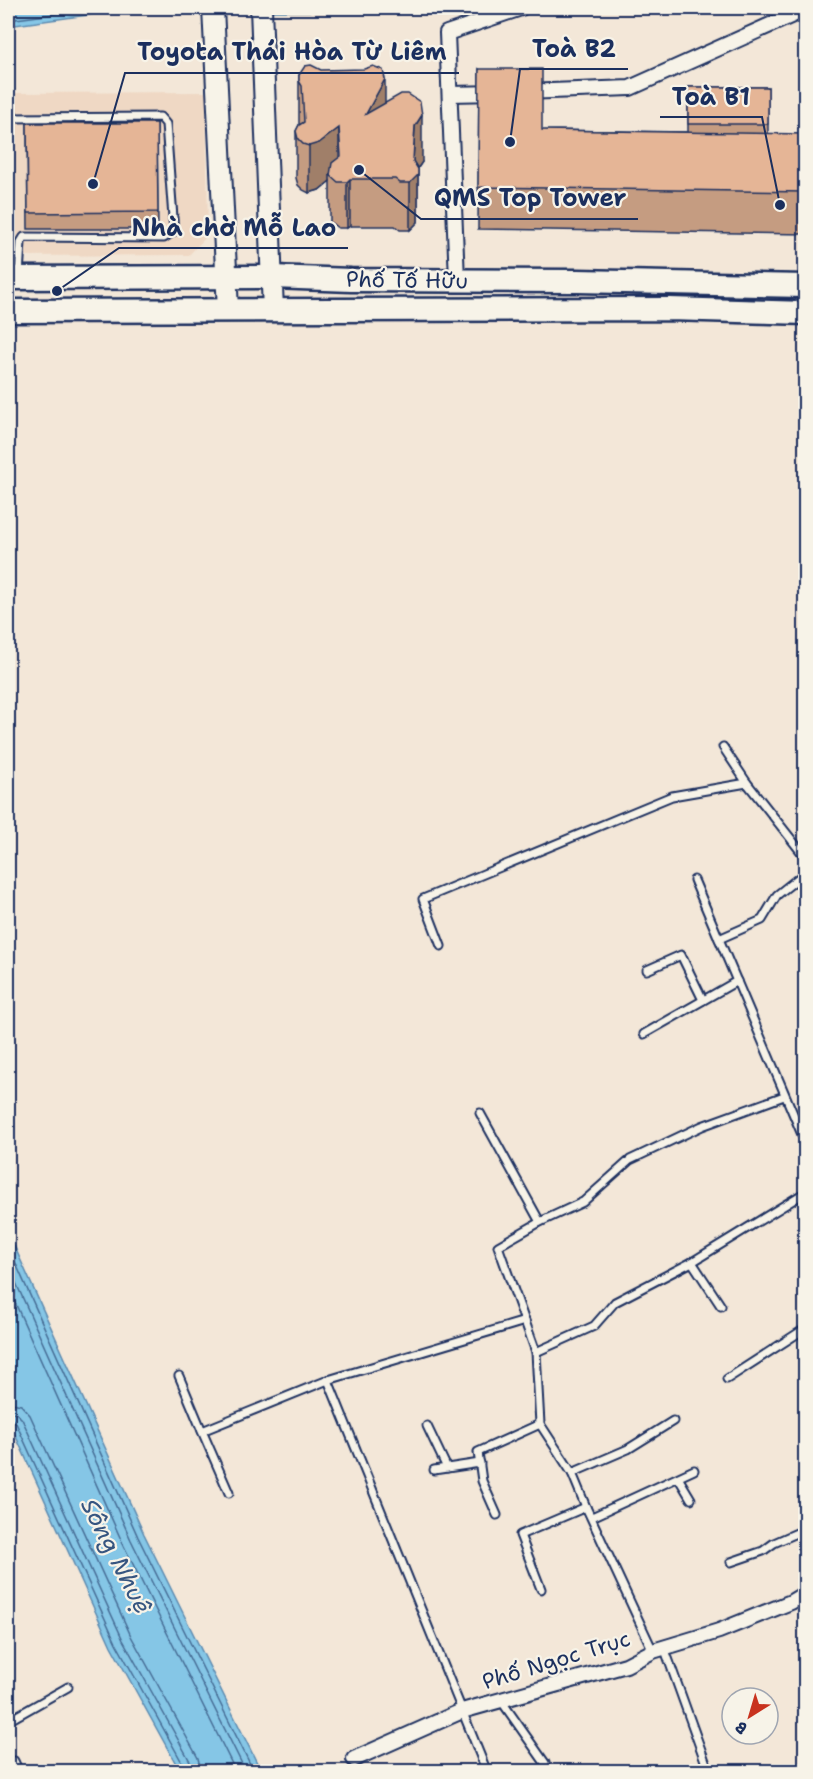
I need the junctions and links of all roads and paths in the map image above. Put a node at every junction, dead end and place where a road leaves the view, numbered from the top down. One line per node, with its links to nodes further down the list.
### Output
1 (213, 8): 7 (main road)
2 (261, 8): 8 (main road)
3 (521, 8): 5 (street)
4 (806, 9): 5 (street)
5 (450, 94): 10 (street)
6 (8, 118): 9 (lane)
7 (227, 277): 8 (main road, Phố Tố Hữu); 9 (main road, Phố Tố Hữu); 13 (main road)
8 (273, 277): 10 (main road, Phố Tố Hữu); 14 (main road)
9 (13, 278)
10 (457, 280): 11 (main road, Phố Tố Hữu)
11 (578, 281): 12 (main road, Phố Tố Hữu); 15 (main road)
12 (806, 286)
13 (228, 310): 14 (main road, Phố Tố Hữu); 16 (main road, Phố Tố Hữu)
14 (273, 310): 15 (main road, Phố Tố Hữu)
15 (580, 310): 17 (main road, Phố Tố Hữu)
16 (8, 311)
17 (806, 313)
18 (723, 747): 19 (lane)
19 (747, 783): 20 (lane); 24 (lane)
20 (806, 858)
21 (806, 872): 23 (lane)
22 (694, 880): 23 (lane)
23 (719, 939): 26 (lane)
24 (441, 946)
25 (647, 970): 27 (lane)
26 (737, 981): 27 (lane); 29 (lane)
27 (703, 1000): 28 (lane)
28 (644, 1034)
29 (784, 1095): 31 (lane); 33 (lane)
30 (480, 1113): 33 (lane)
31 (806, 1144)
32 (806, 1192): 34 (lane)
33 (540, 1222): 36 (lane)
34 (692, 1262): 35 (lane); 38 (lane)
35 (721, 1306)
36 (525, 1321): 38 (lane); 41 (lane)
37 (806, 1328): 40 (lane)
38 (536, 1352): 43 (lane)
39 (179, 1376): 45 (lane)
40 (727, 1379)
41 (328, 1380): 45 (lane); 64 (lane)
42 (674, 1421): 50 (lane)
43 (540, 1424): 46 (lane); 50 (lane)
44 (427, 1426): 47 (lane)
45 (202, 1431): 52 (lane)
46 (480, 1463): 47 (lane); 55 (lane)
47 (447, 1468): 48 (lane)
48 (434, 1470)
49 (694, 1470): 51 (lane)
50 (572, 1473): 54 (lane)
51 (679, 1479): 53 (lane); 56 (lane)
52 (229, 1493)
53 (691, 1499)
54 (586, 1507): 56 (lane); 59 (lane)
55 (497, 1515)
56 (592, 1517): 61 (lane)
57 (806, 1529): 58 (lane)
58 (731, 1562)
59 (541, 1589)
60 (806, 1593): 61 (street, Phố Ngọc Trục)
61 (658, 1649): 63 (street, Phố Ngọc Trục); 71 (lane)
62 (68, 1687): 65 (lane)
63 (500, 1699): 64 (street, Phố Ngọc Trục); 68 (lane)
64 (462, 1711): 66 (street, Phố Ngọc Trục); 70 (lane)
65 (8, 1721)
66 (354, 1759)
67 (14, 1761): 69 (lane)
68 (545, 1763)
69 (19, 1772)
70 (487, 1772)
71 (709, 1772)

